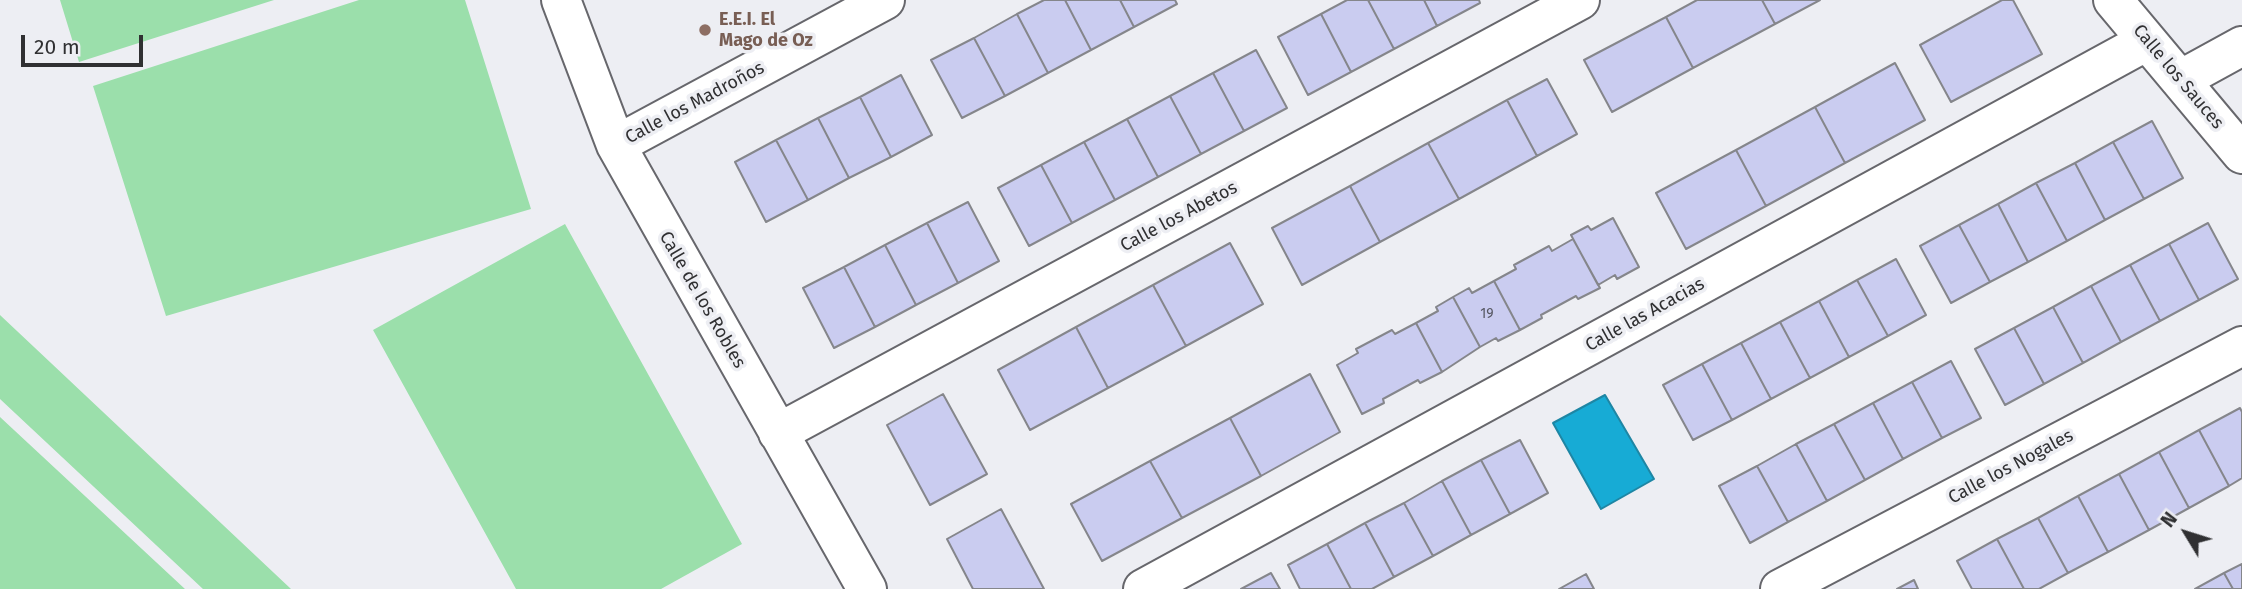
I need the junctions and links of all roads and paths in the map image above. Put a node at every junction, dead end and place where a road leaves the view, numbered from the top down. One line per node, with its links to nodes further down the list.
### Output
1 (561, 0): 8 (street, Calle de los Robles)
2 (885, 0): 8 (street, Calle los Madroños)
3 (1580, 0): 11 (street, Calle los Abetos)
4 (2113, 0): 5 (street, Calle los Sauces)
5 (2147, 41): 7 (street, Calle los Sauces); 13 (street, Calle las Acacias)
6 (2242, 46): 7 (street)
7 (2180, 80): 9 (street, Calle los Sauces)
8 (616, 145): 11 (street, Calle de los Robles)
9 (2242, 153)
10 (2242, 346): 14 (street, Calle los Nogales)
11 (778, 433): 12 (street, Calle de los Robles)
12 (867, 589)
13 (1143, 589)
14 (1780, 589)

